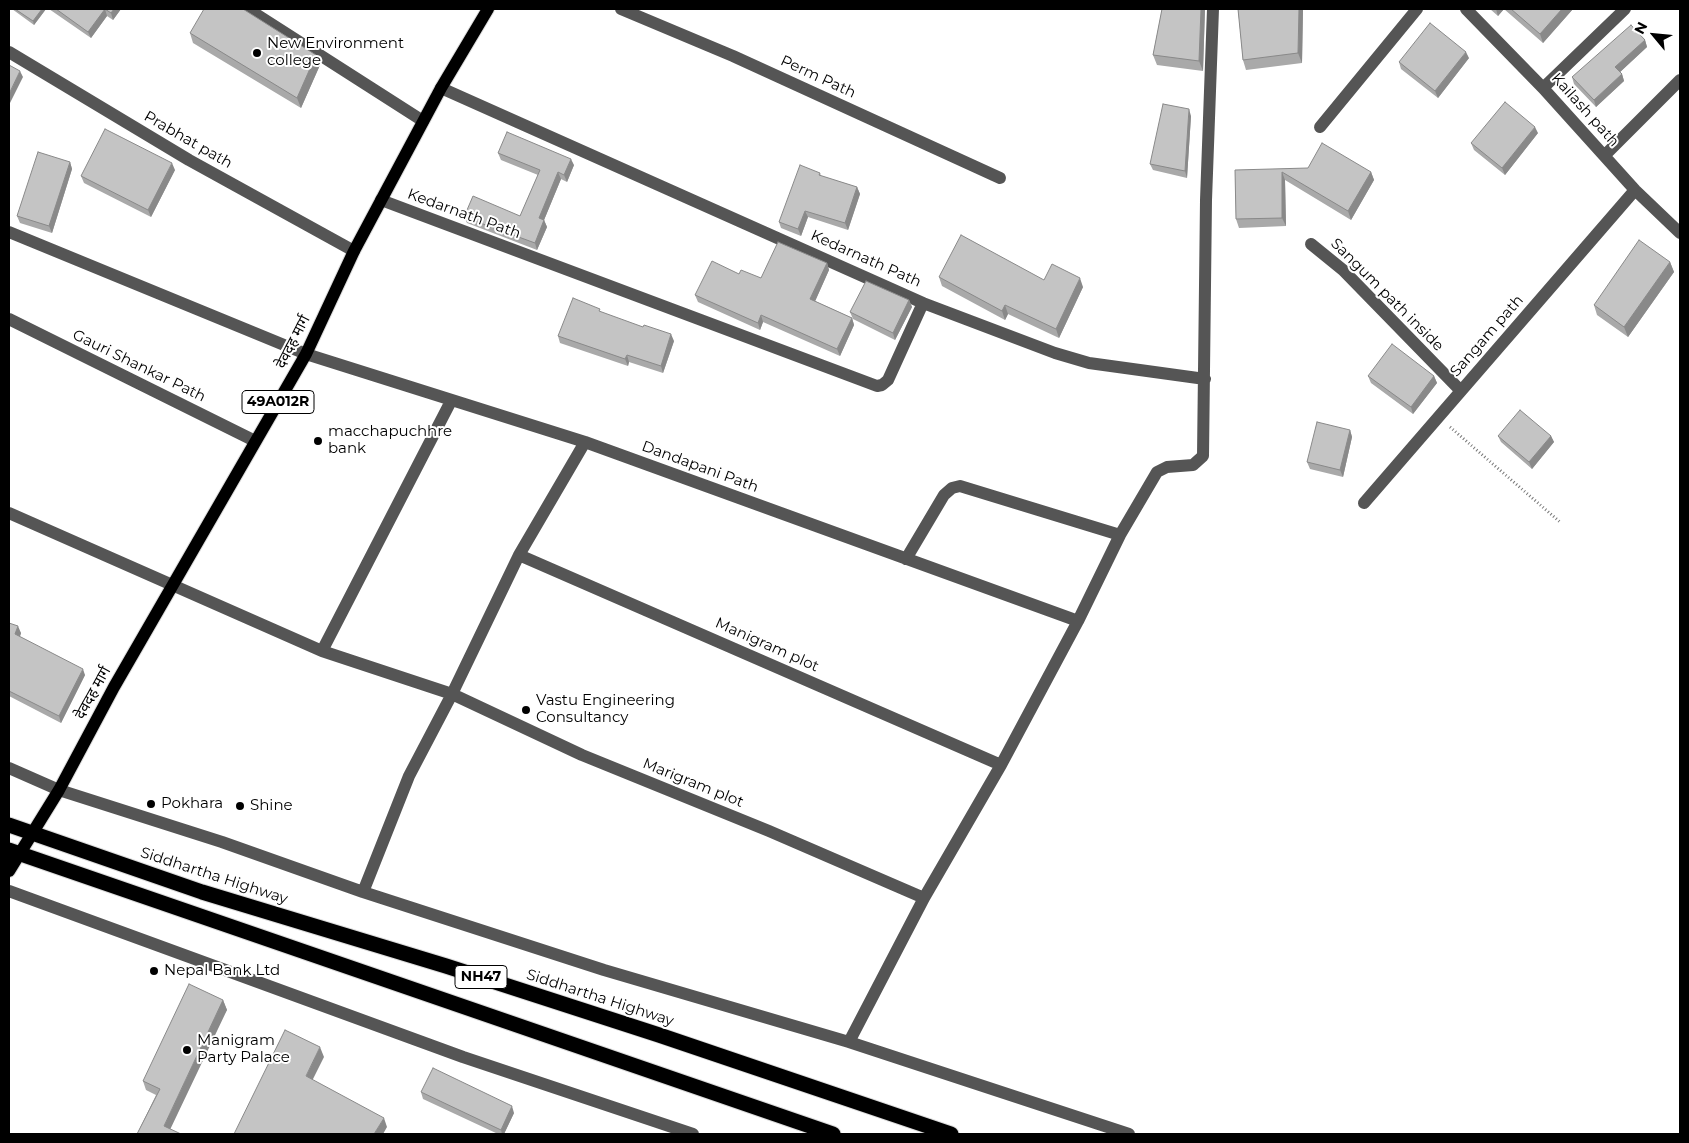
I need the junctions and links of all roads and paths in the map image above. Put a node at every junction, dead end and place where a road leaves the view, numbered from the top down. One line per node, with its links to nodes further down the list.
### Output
1 (248, 9): 12 (street)
2 (488, 9): 10 (main road, देवदह मार्ग / 49A012R)
3 (621, 9): 15 (street, Perm Path)
4 (1213, 9): 25 (street)
5 (1417, 9): 13 (street)
6 (1466, 9): 11 (street, Kailash path)
7 (1625, 9): 11 (street)
8 (9, 52): 21 (street, Prabhat path)
9 (1680, 80): 14 (street)
10 (441, 88): 12 (main road, देवदह मार्ग / 49A012R); 22 (street, Kedarnath Path)
11 (1544, 88): 14 (street, Kailash path)
12 (423, 121): 17 (main road, देवदह मार्ग / 49A012R)
13 (1320, 128)
14 (1605, 155): 16 (street, Kailash path)
15 (1000, 178)
16 (1634, 190): 19 (street, Kailash path); 26 (street, Sangam path)
17 (381, 200): 21 (main road, देवदह मार्ग / 49A012R); 22 (street, Kedarnath Path)
18 (9, 232): 24 (street, Dandapani Path)
19 (1680, 233)
20 (1311, 244): 26 (street, Sangum path inside)
21 (354, 251): 24 (main road, देवदह मार्ग / 49A012R)
22 (923, 303): 25 (street)
23 (9, 319): 29 (street, Gauri Shankar Path)
24 (306, 354): 27 (street, Dandapani Path); 29 (main road, देवदह मार्ग / 49A012R)
25 (1205, 379): 34 (street)
26 (1460, 391): 28 (street, Sangam path)
27 (451, 401): 30 (street, Dandapani Path); 39 (street)
28 (1438, 417): 31 (street, Sangam path); 33 (path)
29 (255, 442): 37 (main road, देवदह मार्ग / 49A012R)
30 (585, 442): 35 (street); 36 (street, Dandapani Path)
31 (1364, 503)
32 (9, 512): 37 (street, Marigram plot)
33 (1560, 522)
34 (1120, 534): 36 (street); 38 (street)
35 (519, 555): 40 (street); 41 (street, Manigram plot)
36 (906, 559): 38 (street, Dandapani Path)
37 (174, 584): 39 (street, Marigram plot); 43 (main road, देवदह मार्ग / 49A012R)
38 (1078, 621): 41 (street)
39 (322, 651): 40 (street, Marigram plot)
40 (452, 694): 49 (street); 50 (street, Marigram plot)
41 (1002, 765): 50 (street)
42 (9, 768): 43 (street)
43 (59, 790): 45 (main road, 49A012R); 49 (street)
44 (9, 826): 45 (highway, Siddhartha Highway / NH47)
45 (33, 834): 46 (main road, 49A012R); 54 (highway, Siddhartha Highway / NH47)
46 (15, 852): 47 (main road, 49A012R); 53 (highway, NH47)
47 (9, 871)
48 (9, 892): 52 (street)
49 (363, 892): 51 (street)
50 (924, 898): 51 (street)
51 (849, 1042): 55 (street)
52 (693, 1134)
53 (834, 1134)
54 (951, 1134)
55 (1129, 1134)

